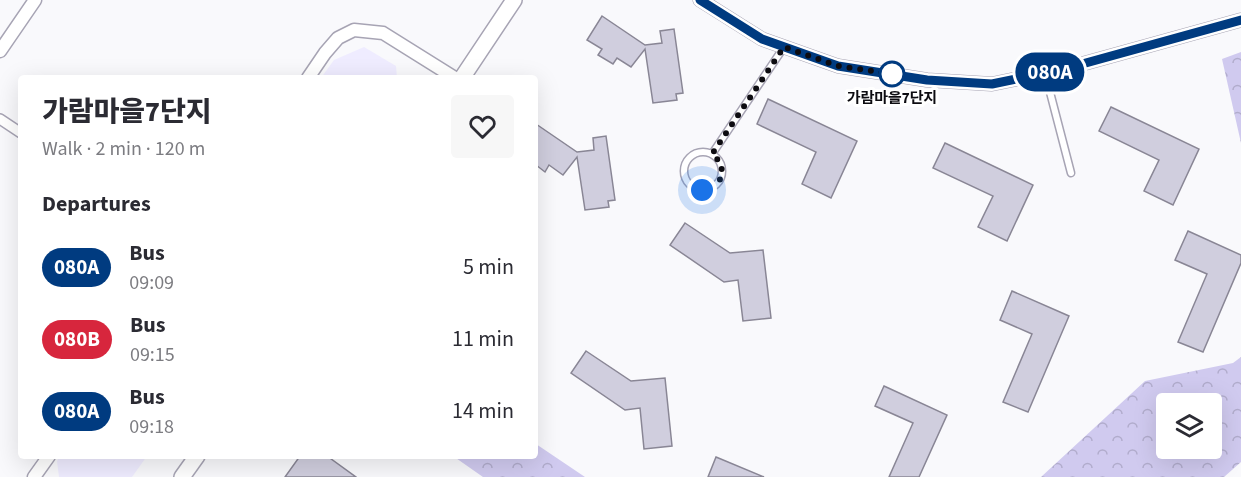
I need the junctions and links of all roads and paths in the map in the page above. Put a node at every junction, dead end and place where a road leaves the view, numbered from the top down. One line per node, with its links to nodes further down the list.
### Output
1 (35, 0): 6 (street)
2 (514, 0): 10 (street)
3 (700, 0): 5 (street)
4 (1241, 20): 7 (street)
5 (784, 47): 7 (street); 13 (lane)
6 (0, 51)
7 (1045, 73): 14 (lane)
8 (310, 75): 9 (street)
9 (450, 75)
10 (464, 75)
11 (0, 119): 12 (street)
12 (18, 131)
13 (712, 154): 13 (lane)
14 (1071, 173)
15 (47, 459): 17 (street)
16 (195, 459): 18 (street)
17 (34, 477)
18 (182, 477)

